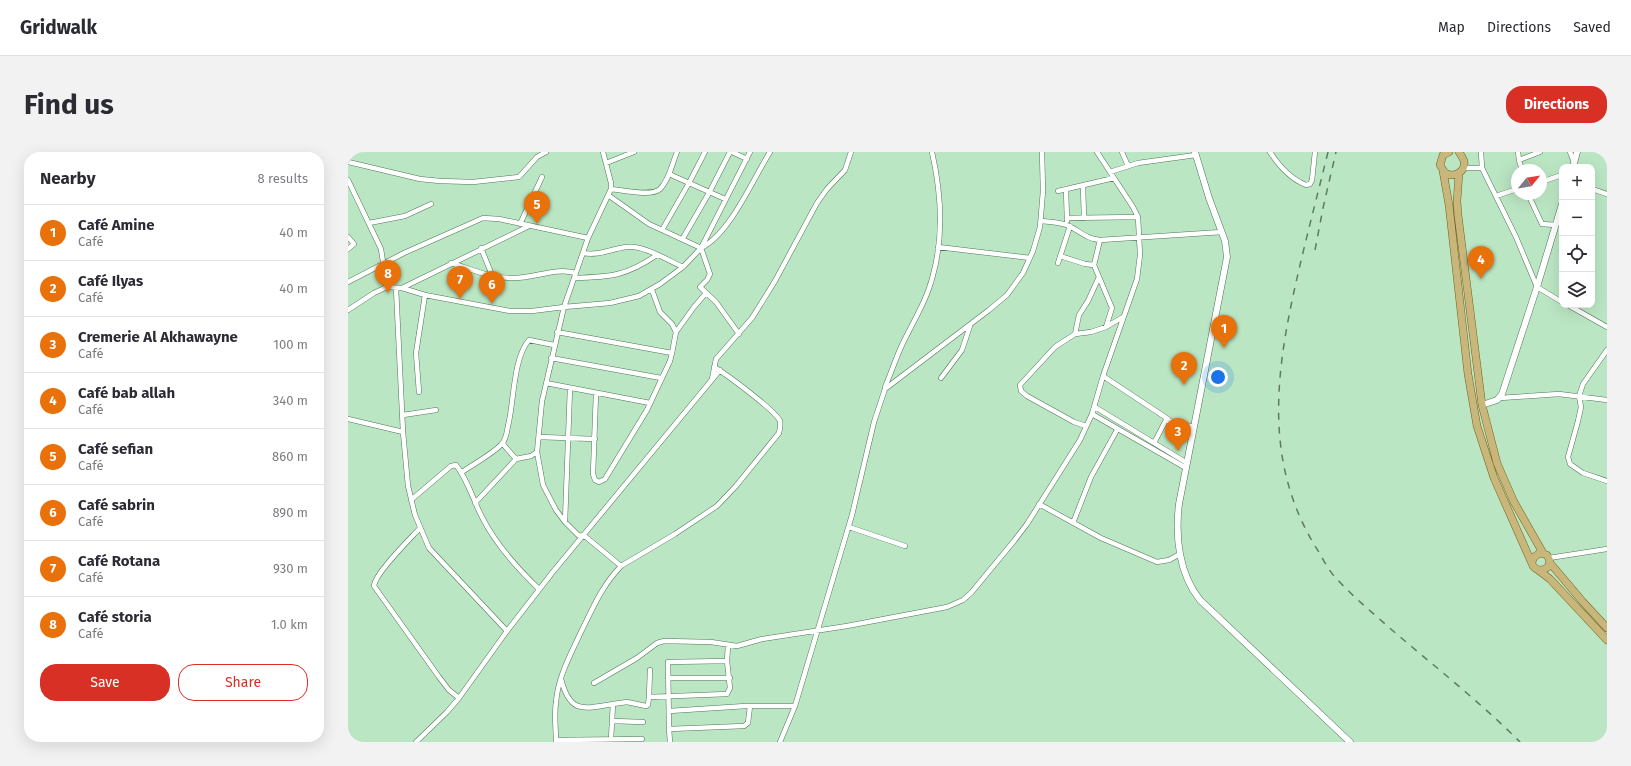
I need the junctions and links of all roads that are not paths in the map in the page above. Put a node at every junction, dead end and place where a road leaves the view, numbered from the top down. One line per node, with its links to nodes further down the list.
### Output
1 (546, 152): 29 (street)
2 (603, 152): 30 (street)
3 (634, 152): 30 (street)
4 (677, 152): 39 (street)
5 (705, 152): 45 (street)
6 (731, 152): 27 (street); 52 (street)
7 (750, 152): 27 (street)
8 (770, 152): 78 (street)
9 (851, 152): 111 (street)
10 (932, 152): 76 (street)
11 (1042, 152): 63 (street)
12 (1096, 152): 38 (street)
13 (1122, 152): 34 (street)
14 (1174, 152): 26 (street)
15 (1270, 152): 16 (street)
16 (1315, 152)
17 (1448, 152): 25 (main road)
18 (1481, 152): 35 (street)
19 (1518, 152): 28 (street)
20 (1540, 152): 28 (street)
21 (1570, 152): 32 (street)
22 (1577, 152): 33 (street)
23 (1196, 153): 26 (street); 70 (street)
24 (1458, 153): 36 (main road)
25 (1441, 155): 37 (main road)
26 (1175, 158): 34 (street)
27 (747, 159): 56 (street)
28 (1519, 160): 31 (street)
29 (348, 162)
30 (606, 163): 47 (street)
31 (1520, 164)
32 (1574, 164)
33 (1574, 164)
34 (1128, 166): 38 (street)
35 (1482, 168): 36 (street); 55 (street)
36 (1461, 170): 37 (main road); 132 (main road)
37 (1443, 171): 166 (main road)
38 (1110, 172): 42 (street)
39 (669, 174): 45 (street); 47 (street)
40 (542, 176): 65 (street)
41 (1559, 177): 44 (street)
42 (1114, 178): 46 (street); 60 (street)
43 (348, 180): 64 (street)
44 (1547, 180)
45 (689, 183): 52 (street); 69 (street)
46 (1083, 186): 48 (street); 62 (street)
47 (611, 189): 54 (street)
48 (1066, 189): 49 (street); 61 (street)
49 (1058, 190)
50 (1595, 190): 53 (street)
51 (1511, 191): 55 (street)
52 (709, 192): 56 (street); 73 (street)
53 (1607, 194)
54 (608, 195): 69 (street); 72 (street)
55 (1496, 196): 95 (street)
56 (725, 199): 78 (street)
57 (1531, 200): 66 (street)
58 (431, 204): 64 (street)
59 (1559, 214): 66 (street)
60 (1138, 217): 62 (street); 74 (street)
61 (1067, 218): 62 (street); 68 (street)
62 (1084, 218)
63 (1041, 221): 68 (street); 83 (street)
64 (369, 223): 84 (street)
65 (520, 224): 67 (street); 84 (street)
66 (1556, 225): 95 (street)
67 (529, 226): 72 (street); 77 (street)
68 (1069, 226): 75 (street); 82 (street)
69 (662, 230): 73 (street)
70 (1222, 232): 74 (street); 140 (street)
71 (348, 237): 79 (street)
72 (588, 238): 80 (street)
73 (683, 238): 78 (street)
74 (1140, 238): 75 (street); 105 (street)
75 (1100, 240): 87 (street)
76 (938, 247): 83 (street); 125 (street)
77 (481, 248): 85 (street); 90 (street)
78 (701, 248): 88 (street); 99 (street)
79 (348, 249)
80 (583, 253): 81 (street); 89 (street)
81 (657, 255): 88 (street); 92 (street)
82 (1060, 256): 86 (street); 87 (street)
83 (1030, 258): 106 (street)
84 (384, 263): 93 (street); 94 (street)
85 (451, 263): 90 (street); 97 (street)
86 (1058, 263)
87 (1094, 265): 91 (street)
88 (682, 267): 98 (street)
89 (576, 272): 90 (street); 92 (street)
90 (492, 275)
91 (1099, 277): 107 (street); 112 (street)
92 (574, 278): 102 (street)
93 (348, 282)
94 (387, 287): 96 (street); 104 (street)
95 (1537, 287): 101 (street); 129 (street)
96 (396, 288): 97 (street); 136 (street)
97 (402, 288): 100 (street)
98 (652, 290): 102 (street); 110 (street)
99 (706, 293): 110 (street); 111 (street)
100 (425, 295): 102 (street); 126 (street)
101 (1559, 300)
102 (564, 307): 109 (street)
103 (1573, 308): 108 (street)
104 (348, 310)
105 (1123, 317): 107 (street); 119 (street)
106 (970, 326): 121 (street); 125 (street)
107 (1106, 327): 112 (street)
108 (1607, 327)
109 (557, 332): 113 (street); 115 (street)
110 (676, 332): 115 (street)
111 (739, 334): 117 (street)
112 (1075, 334): 139 (street)
113 (554, 345): 116 (street); 147 (street)
114 (1607, 350): 128 (street)
115 (672, 353): 120 (street)
116 (551, 358): 120 (street); 123 (street)
117 (714, 367): 118 (street); 122 (street)
118 (720, 370): 122 (street); 167 (street)
119 (1103, 376): 133 (street); 138 (street)
120 (661, 378): 131 (street)
121 (942, 378)
122 (712, 379): 160 (street)
123 (546, 383): 124 (street); 143 (street)
124 (570, 388): 127 (street); 144 (street)
125 (885, 389): 158 (street)
126 (419, 392)
127 (596, 393): 131 (street); 145 (street)
128 (1579, 396): 129 (street); 130 (street); 152 (street)
129 (1500, 398): 132 (street)
130 (1607, 400)
131 (650, 402): 145 (street)
132 (1482, 405): 163 (main road)
133 (1095, 407): 135 (street); 146 (street)
134 (436, 410): 136 (street)
135 (1092, 414): 139 (street); 141 (street)
136 (402, 415): 142 (street)
137 (348, 419): 142 (street)
138 (1168, 419): 140 (street); 146 (street)
139 (1086, 426): 155 (street)
140 (1194, 427): 150 (street)
141 (1117, 430): 150 (street); 157 (street)
142 (403, 432): 153 (street)
143 (539, 437): 144 (street); 148 (street)
144 (568, 439): 145 (street); 156 (street)
145 (595, 440)
146 (1154, 442): 150 (street)
147 (502, 443): 149 (street); 151 (street)
148 (537, 452): 149 (street); 156 (street)
149 (516, 459): 154 (street)
150 (1186, 466): 164 (street)
151 (462, 472): 153 (street); 154 (street)
152 (1607, 481)
153 (411, 500): 159 (street)
154 (475, 503): 169 (street)
155 (1039, 504): 157 (street); 171 (street)
156 (565, 522): 160 (street)
157 (1073, 523): 164 (street)
158 (848, 527): 161 (street); 171 (street)
159 (420, 528): 172 (street); 183 (street)
160 (582, 536): 167 (street); 169 (street)
161 (905, 546)
162 (1607, 550): 165 (street)
163 (1543, 553): 165 (main road); 166 (main road)
164 (1180, 554): 197 (street)
165 (1549, 560): 168 (main road); 170 (main road)
166 (1532, 562): 168 (main road)
167 (621, 566): 177 (street)
168 (1538, 569): 173 (main road)
169 (540, 589): 172 (street)
170 (1607, 628)
171 (818, 630): 174 (street); 186 (street)
172 (507, 631): 183 (street)
173 (1607, 640)
174 (728, 646): 175 (street); 180 (street)
175 (727, 661): 178 (street); 179 (street)
176 (650, 670): 182 (street)
177 (561, 678): 184 (street); 193 (street)
178 (668, 678): 179 (street); 181 (street)
179 (730, 678): 181 (street)
180 (594, 682)
181 (669, 696): 182 (street); 187 (street)
182 (649, 697): 184 (street)
183 (459, 698): 194 (street)
184 (613, 704): 188 (street)
185 (750, 706): 186 (street); 187 (street); 190 (street)
186 (795, 706): 196 (street)
187 (669, 711): 190 (street)
188 (612, 721): 189 (street); 191 (street)
189 (643, 722)
190 (669, 729): 195 (street)
191 (611, 739): 192 (street); 193 (street)
192 (642, 739)
193 (556, 741)
194 (416, 742)
195 (670, 742)
196 (780, 742)
197 (1350, 742)

